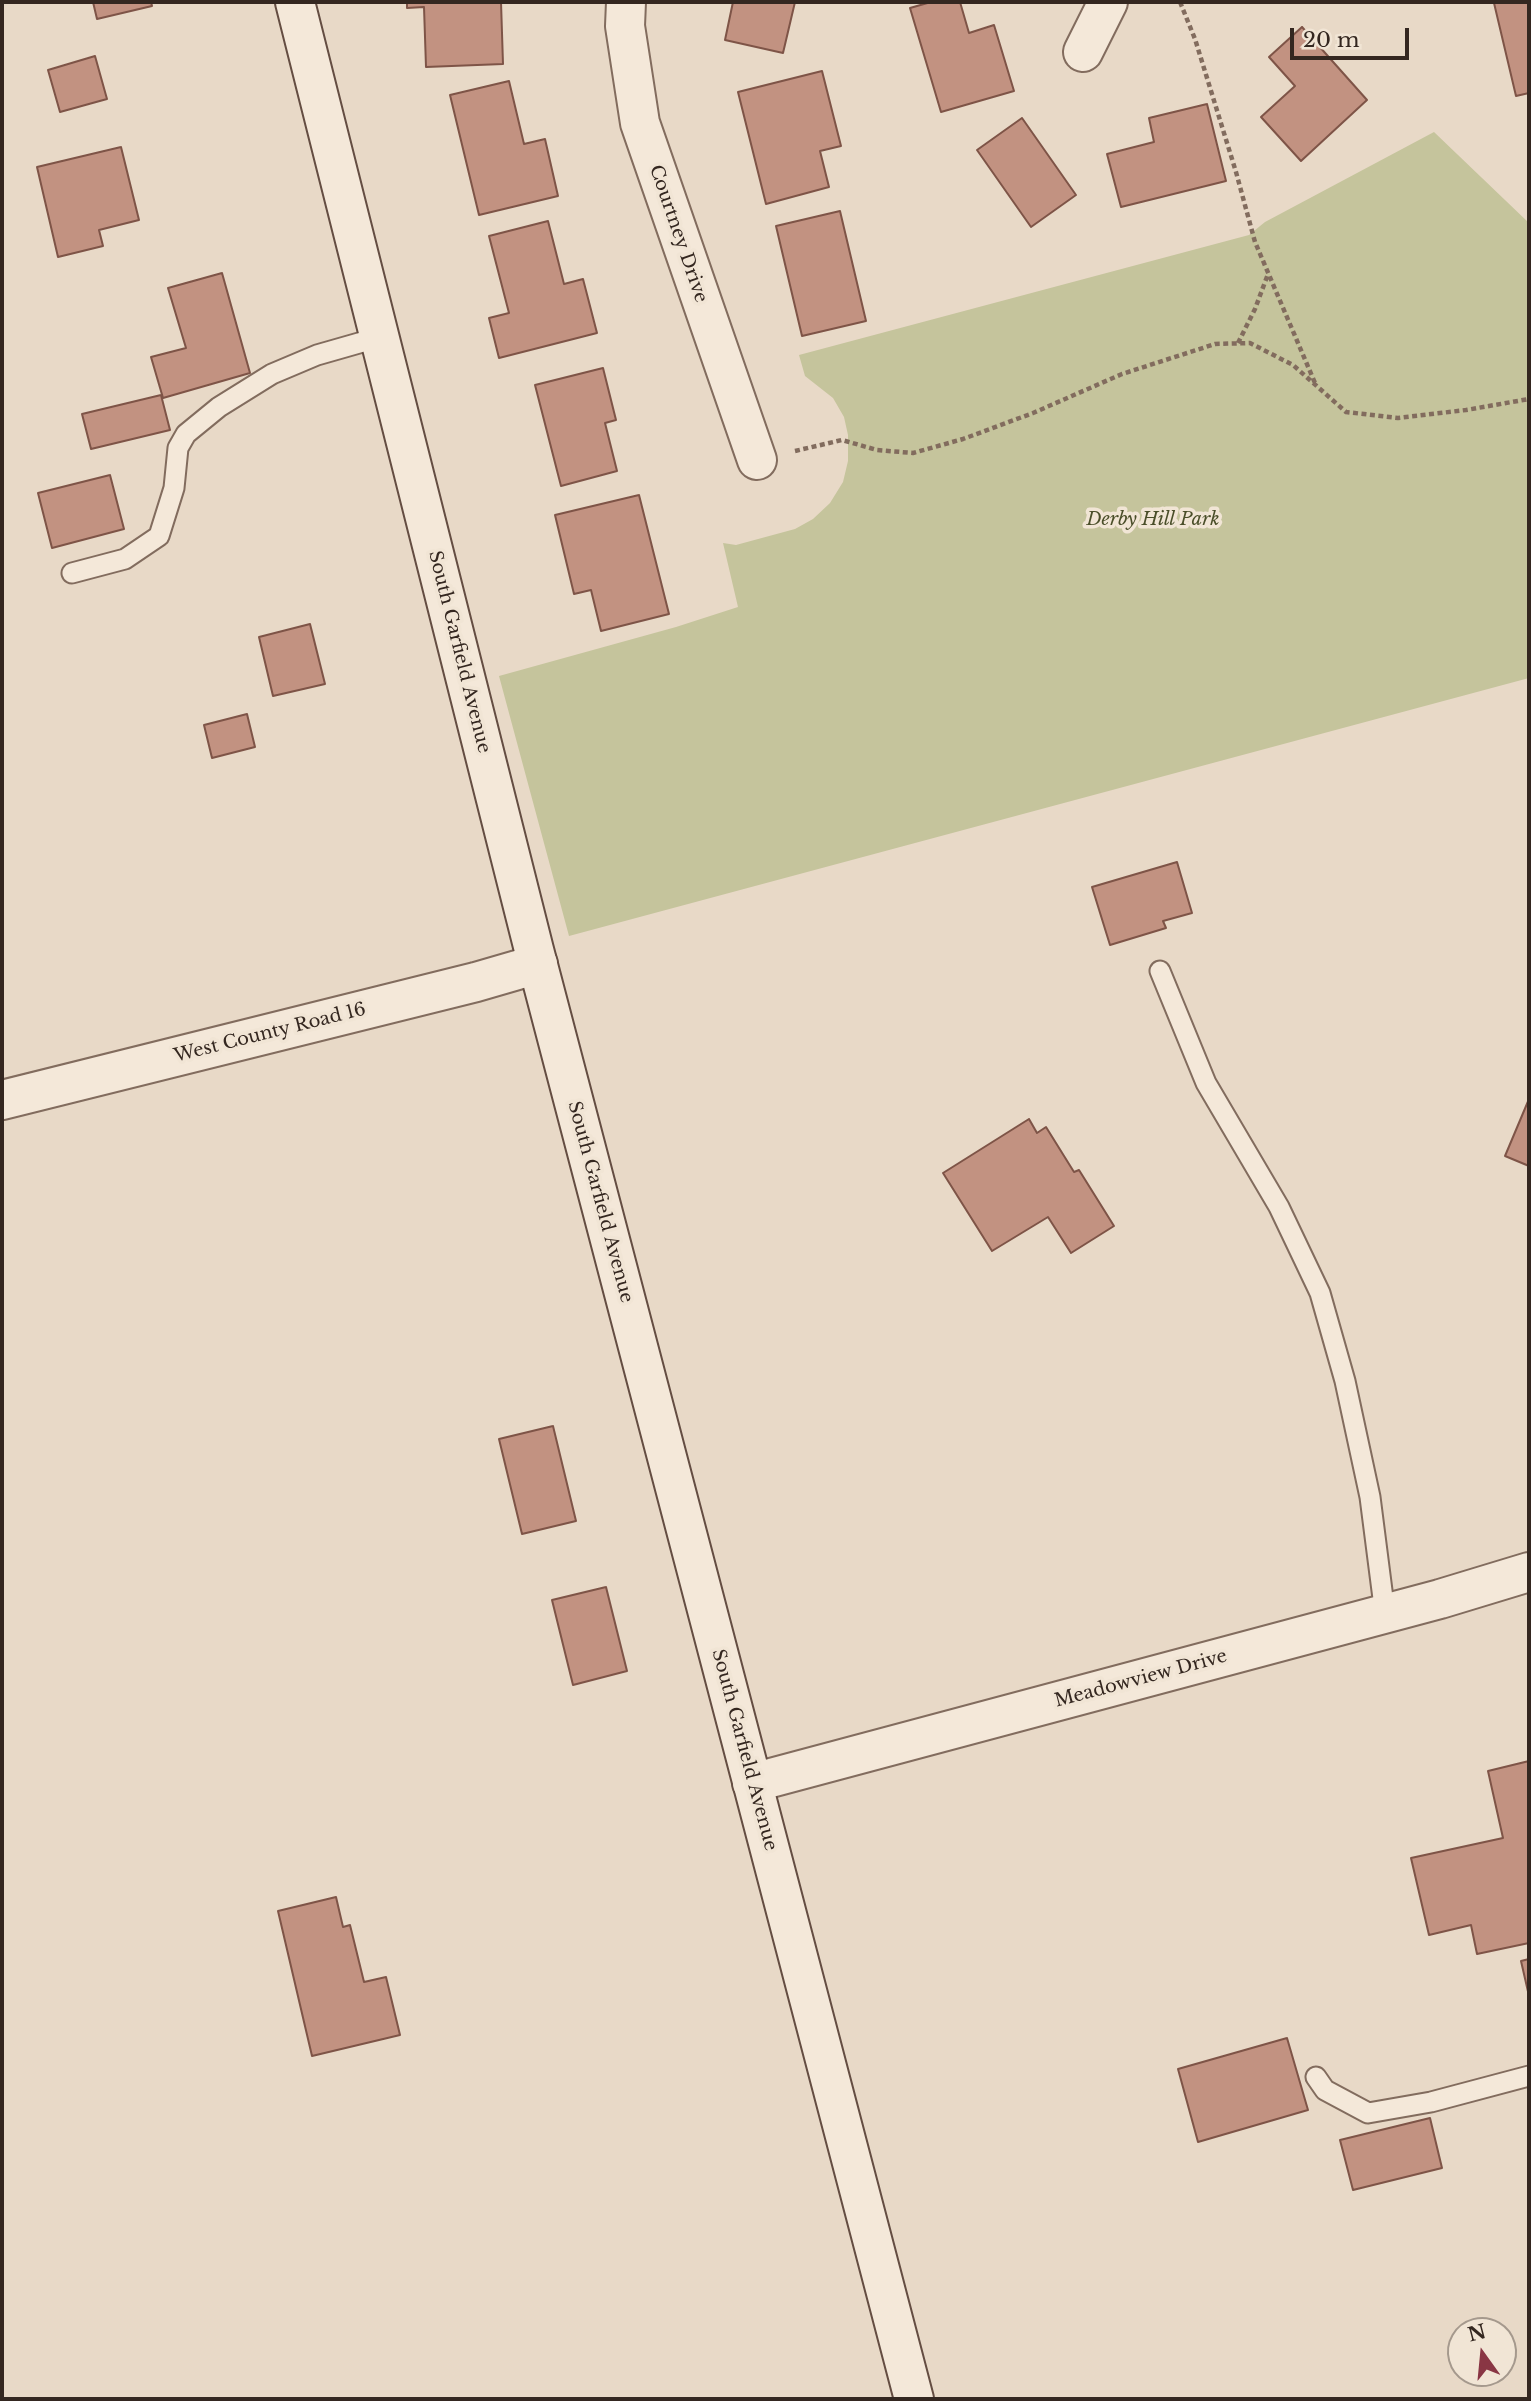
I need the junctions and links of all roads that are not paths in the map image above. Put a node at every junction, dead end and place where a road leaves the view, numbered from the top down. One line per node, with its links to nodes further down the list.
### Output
1 (295, 2): 5 (street, South Garfield Avenue)
2 (626, 2): 6 (street, Courtney Drive)
3 (1108, 2): 4 (street)
4 (1083, 52)
5 (380, 337): 7 (lane); 8 (street, South Garfield Avenue)
6 (757, 460)
7 (72, 573)
8 (538, 964): 10 (street, West County Road 16); 13 (street, South Garfield Avenue)
9 (1160, 971): 12 (lane)
10 (2, 1100)
11 (1529, 1572): 12 (street, Meadowview Drive)
12 (1385, 1614): 13 (street, Meadowview Drive)
13 (752, 1783): 16 (street, South Garfield Avenue)
14 (1529, 2076): 15 (lane)
15 (1316, 2077)
16 (914, 2399)

